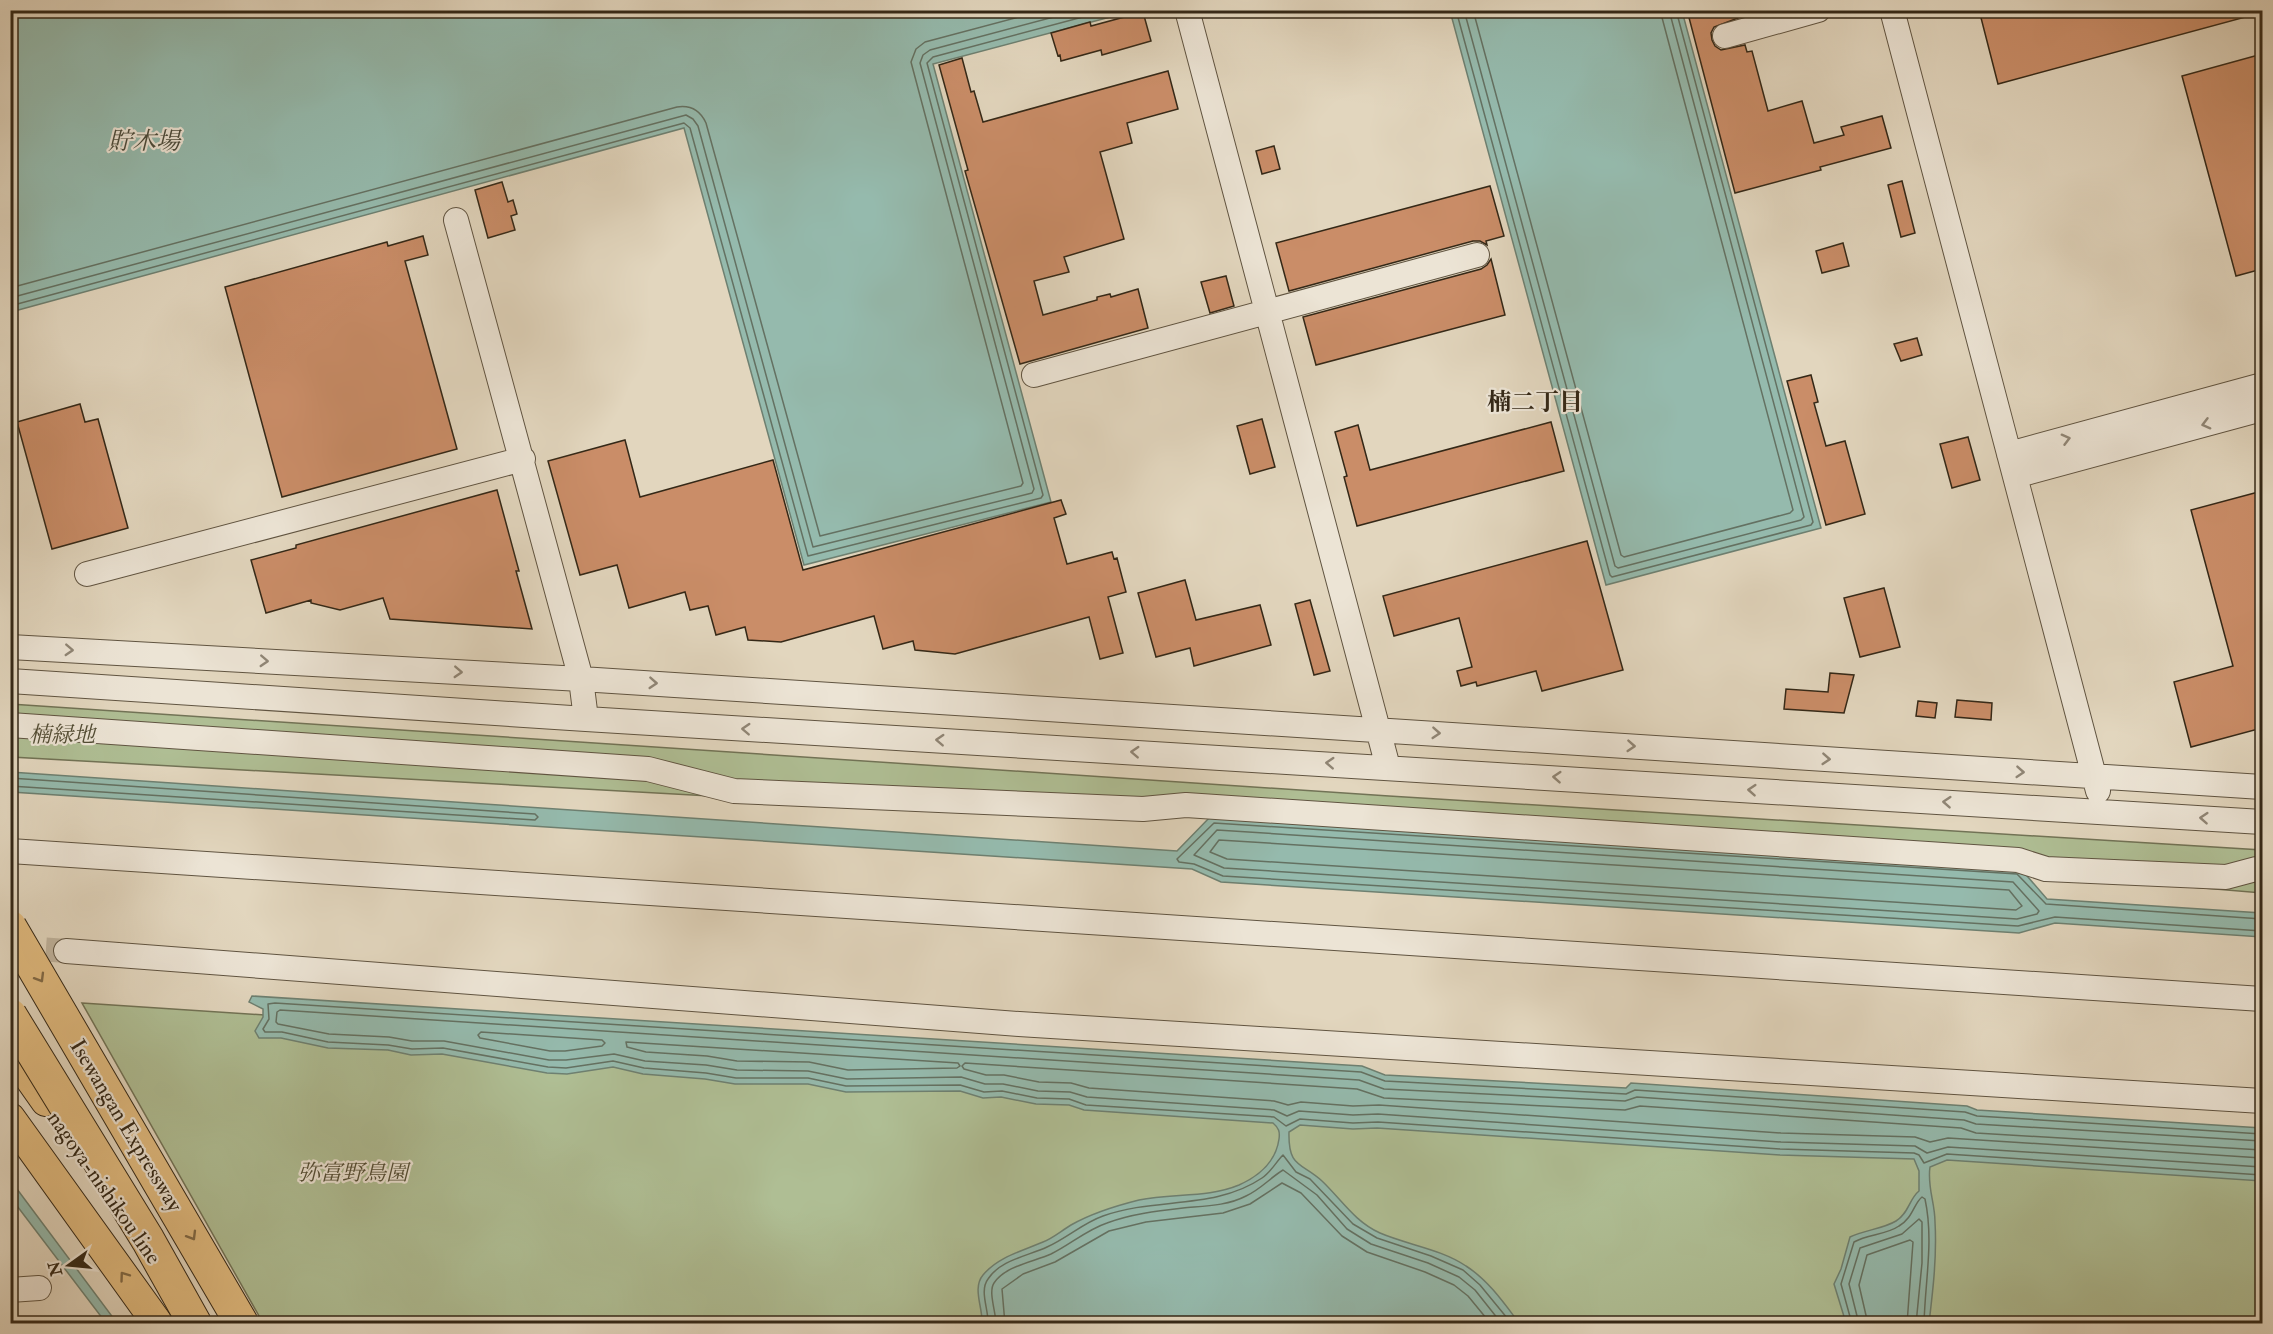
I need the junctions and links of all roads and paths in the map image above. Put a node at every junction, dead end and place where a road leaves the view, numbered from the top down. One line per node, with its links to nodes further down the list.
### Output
1 (1187, 10): 7 (street)
2 (1818, 10): 4 (street)
3 (1892, 10): 12 (street)
4 (1725, 36)
5 (456, 220): 11 (street)
6 (1477, 255): 7 (street)
7 (1267, 312): 8 (street); 19 (street)
8 (1034, 375)
9 (2262, 385): 12 (street, one-way to 9)
10 (2262, 409): 12 (street, one-way to 12)
11 (523, 459): 13 (street); 15 (street)
12 (2012, 465): 21 (street)
13 (87, 574)
14 (10, 647): 15 (street, one-way to 15)
15 (582, 679): 17 (street); 19 (street, one-way to 19)
16 (10, 681): 17 (street)
17 (586, 719): 20 (street, one-way to 17)
18 (10, 725): 26 (street)
19 (1378, 729): 20 (street); 21 (street, one-way to 21)
20 (1388, 767): 23 (street, one-way to 20)
21 (2095, 777): 22 (street); 23 (street)
22 (2262, 788)
23 (2102, 811): 24 (street, one-way to 23)
24 (2262, 822)
25 (10, 851): 29 (street)
26 (2262, 869)
27 (10, 927): 38 (highway, Isewangan Expressway, one-way to 38, bridge)
28 (66, 951): 32 (street)
29 (2262, 999)
30 (10, 1015): 37 (highway, Isewangan Expressway, bridge)
31 (10, 1050): 37 (main road, nagoya-nishikou line)
32 (2262, 1101)
33 (10, 1118): 36 (main road, nagoya-nishikou line, one-way to 33)
34 (39, 1288): 35 (street)
35 (10, 1290)
36 (158, 1323)
37 (197, 1323)
38 (242, 1323)

